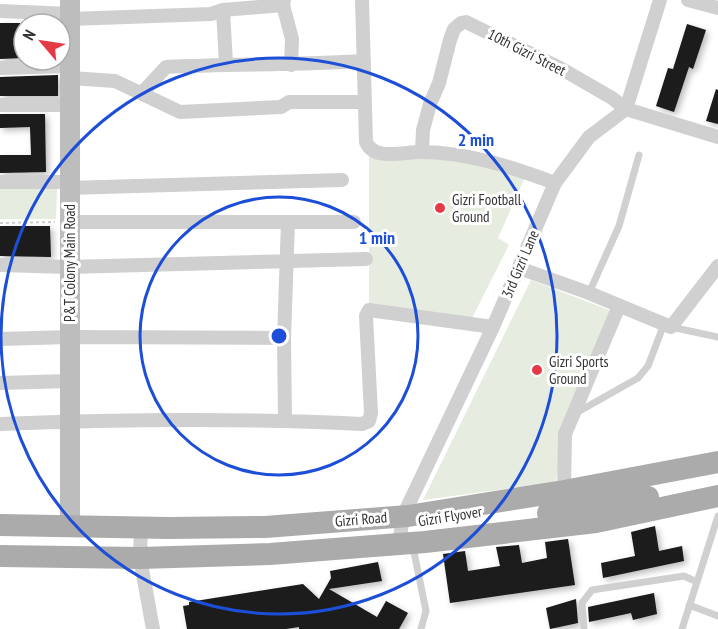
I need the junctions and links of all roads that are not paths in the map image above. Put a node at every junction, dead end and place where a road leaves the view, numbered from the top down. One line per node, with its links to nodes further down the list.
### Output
1 (362, 0): 9 (street)
2 (660, 0): 17 (street)
3 (688, 0): 5 (street)
4 (284, 2): 6 (street); 11 (street)
5 (718, 8)
6 (223, 10): 8 (street); 10 (street)
7 (0, 11): 8 (street)
8 (70, 11)
9 (364, 61): 11 (street); 14 (street)
10 (226, 64): 11 (street); 13 (street)
11 (291, 65)
12 (70, 72): 13 (street); 16 (street, P&T Colony Main Road)
13 (142, 93): 14 (street)
14 (365, 102): 19 (street)
15 (0, 105): 16 (street)
16 (69, 105): 24 (street, P&T Colony Main Road)
17 (626, 109): 18 (street, 10th Gizri Street); 19 (street, 10th Gizri Street); 23 (street, 3rd Gizri Lane)
18 (718, 137)
19 (422, 152): 23 (street)
20 (639, 155): 34 (lane)
21 (342, 180): 24 (street)
22 (0, 182): 24 (street)
23 (555, 183): 33 (street, 3rd Gizri Lane)
24 (69, 185): 25 (street, P&T Colony Main Road)
25 (69, 222): 26 (street); 32 (street, P&T Colony Main Road)
26 (288, 222): 27 (street); 29 (street)
27 (354, 222)
28 (366, 259): 29 (street)
29 (286, 261): 32 (street); 39 (street)
30 (0, 265): 32 (street)
31 (718, 266): 36 (street)
32 (69, 267): 38 (street, P&T Colony Main Road)
33 (519, 267): 34 (street); 37 (street, 3rd Gizri Lane)
34 (589, 293): 35 (street)
35 (620, 306): 36 (street); 44 (street)
36 (668, 326): 40 (lane); 44 (lane)
37 (493, 327): 45 (street); 53 (street, 3rd Gizri Lane)
38 (69, 337): 39 (street); 41 (street); 42 (street, P&T Colony Main Road)
39 (284, 338): 45 (street)
40 (718, 338)
41 (0, 339)
42 (69, 381): 43 (street); 46 (street, P&T Colony Main Road)
43 (0, 383)
44 (574, 414): 51 (street)
45 (285, 420): 46 (street)
46 (69, 421): 47 (street); 56 (street, P&T Colony Main Road)
47 (0, 424)
48 (718, 462): 51 (main road, Gizri Road)
49 (718, 472): 58 (main road, Gizri Flyover)
50 (718, 487): 60 (main road, Gizri Flyover)
51 (564, 491): 53 (main road, Gizri Road)
52 (718, 496): 59 (main road, Gizri Road)
53 (403, 516): 57 (main road, Gizri Road); 59 (street, 3rd Gizri Lane)
54 (718, 516): 63 (lane)
55 (0, 525): 56 (main road, Gizri Road)
56 (70, 526): 57 (main road, Gizri Road)
57 (141, 528): 62 (street)
58 (0, 532)
59 (406, 543): 62 (main road, Gizri Road); 67 (lane)
60 (0, 545)
61 (0, 556): 62 (main road, Gizri Road)
62 (140, 558): 66 (street)
63 (697, 582): 64 (lane); 68 (lane)
64 (690, 605): 65 (lane); 69 (lane)
65 (718, 616)
66 (153, 629)
67 (421, 629)
68 (584, 629)
69 (682, 629)

